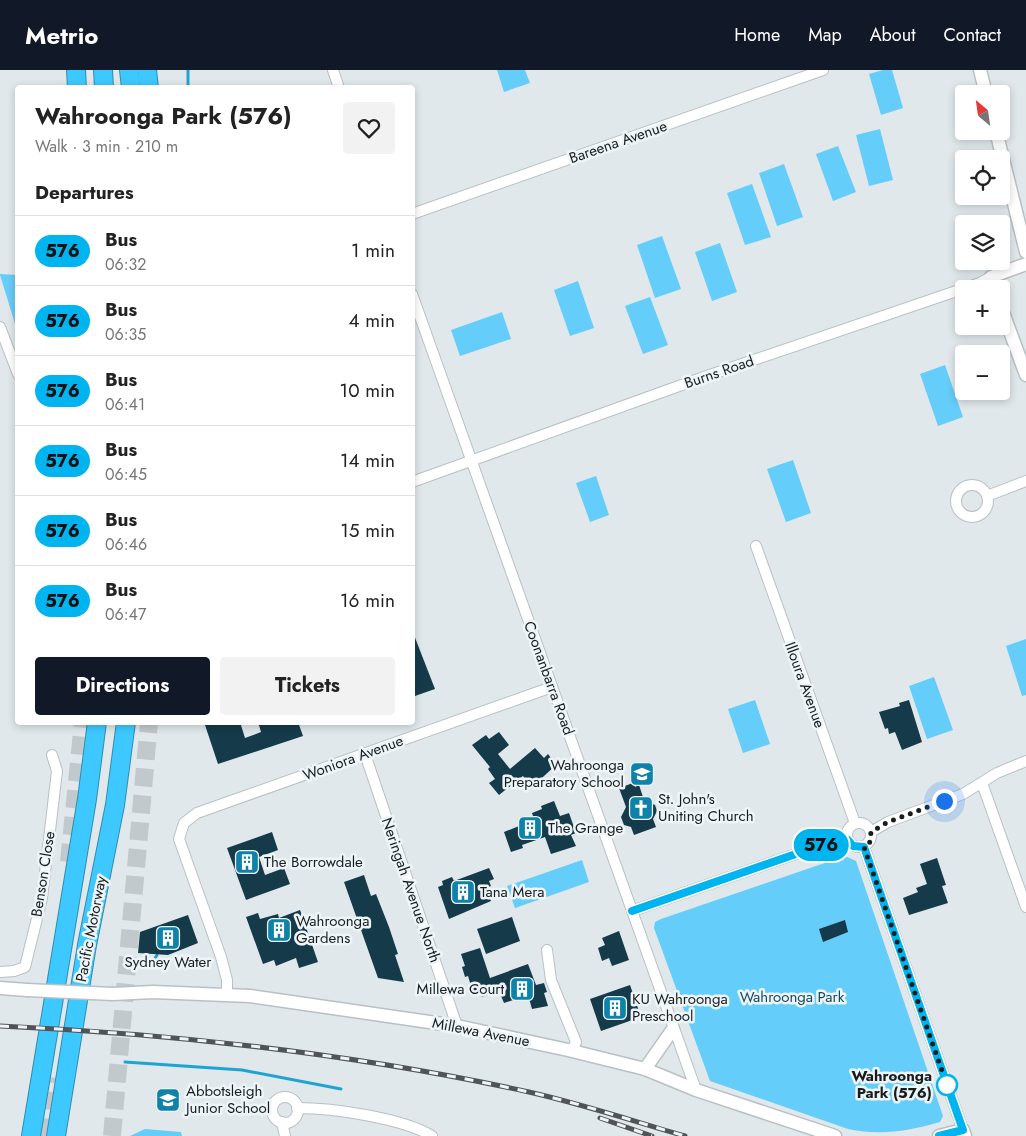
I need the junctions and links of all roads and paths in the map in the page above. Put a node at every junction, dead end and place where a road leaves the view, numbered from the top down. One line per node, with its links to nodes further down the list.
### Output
1 (76, 70): 8 (highway)
2 (103, 70): 9 (highway)
3 (129, 70): 10 (highway)
4 (147, 70): 11 (highway)
5 (333, 70): 12 (street)
6 (823, 70): 15 (street, Bareena Avenue)
7 (980, 70): 13 (street)
8 (77, 85)
9 (104, 85)
10 (131, 85)
11 (149, 85)
12 (338, 85)
13 (984, 85)
14 (998, 140): 16 (street)
15 (415, 213)
16 (1026, 252)
17 (1026, 264): 18 (street, Burns Road)
18 (998, 280)
19 (955, 292): 25 (street, Burns Road)
20 (415, 302): 25 (street, Coonanbarra Road)
21 (0, 327): 23 (street)
22 (1010, 331): 24 (street)
23 (15, 366)
24 (1026, 375)
25 (472, 459): 26 (street, Burns Road); 30 (street, Coonanbarra Road)
26 (415, 481)
27 (1026, 481): 28 (street)
28 (987, 496)
29 (756, 546): 37 (street, Illoura Avenue)
30 (552, 687): 33 (street, Woniora Avenue); 42 (street, Coonanbarra Road)
31 (97, 725): 55 (highway, Pacific Motorway)
32 (126, 725): 56 (highway, Pacific Motorway)
33 (365, 754): 46 (street, Woniora Avenue); 47 (street, Neringah Avenue North)
34 (52, 755): 44 (street, Benson Close)
35 (1026, 761): 36 (street)
36 (982, 783): 38 (street); 41 (street)
37 (855, 824): 38 (street); 39 (street)
38 (871, 832): 40 (street)
39 (848, 840): 40 (street); 42 (street)
40 (864, 847): 54 (street)
41 (1026, 907)
42 (632, 911): 48 (street, Coonanbarra Road)
43 (547, 950): 49 (street)
44 (0, 972)
45 (0, 988): 46 (street, Millewa Avenue, bridge)
46 (227, 995): 47 (street, Millewa Avenue)
47 (457, 1026): 49 (street, Millewa Avenue)
48 (673, 1029): 50 (street); 51 (street, Coonanbarra Road)
49 (572, 1051): 50 (street, Millewa Avenue)
50 (645, 1070): 51 (street, Millewa Avenue)
51 (696, 1090): 59 (street, Millewa Avenue)
52 (297, 1108): 53 (street); 53 (street); 58 (street)
53 (282, 1122): 57 (street)
54 (964, 1133): 60 (street)
55 (31, 1136)
56 (56, 1136)
57 (285, 1136)
58 (432, 1136)
59 (835, 1136)
60 (939, 1136)

